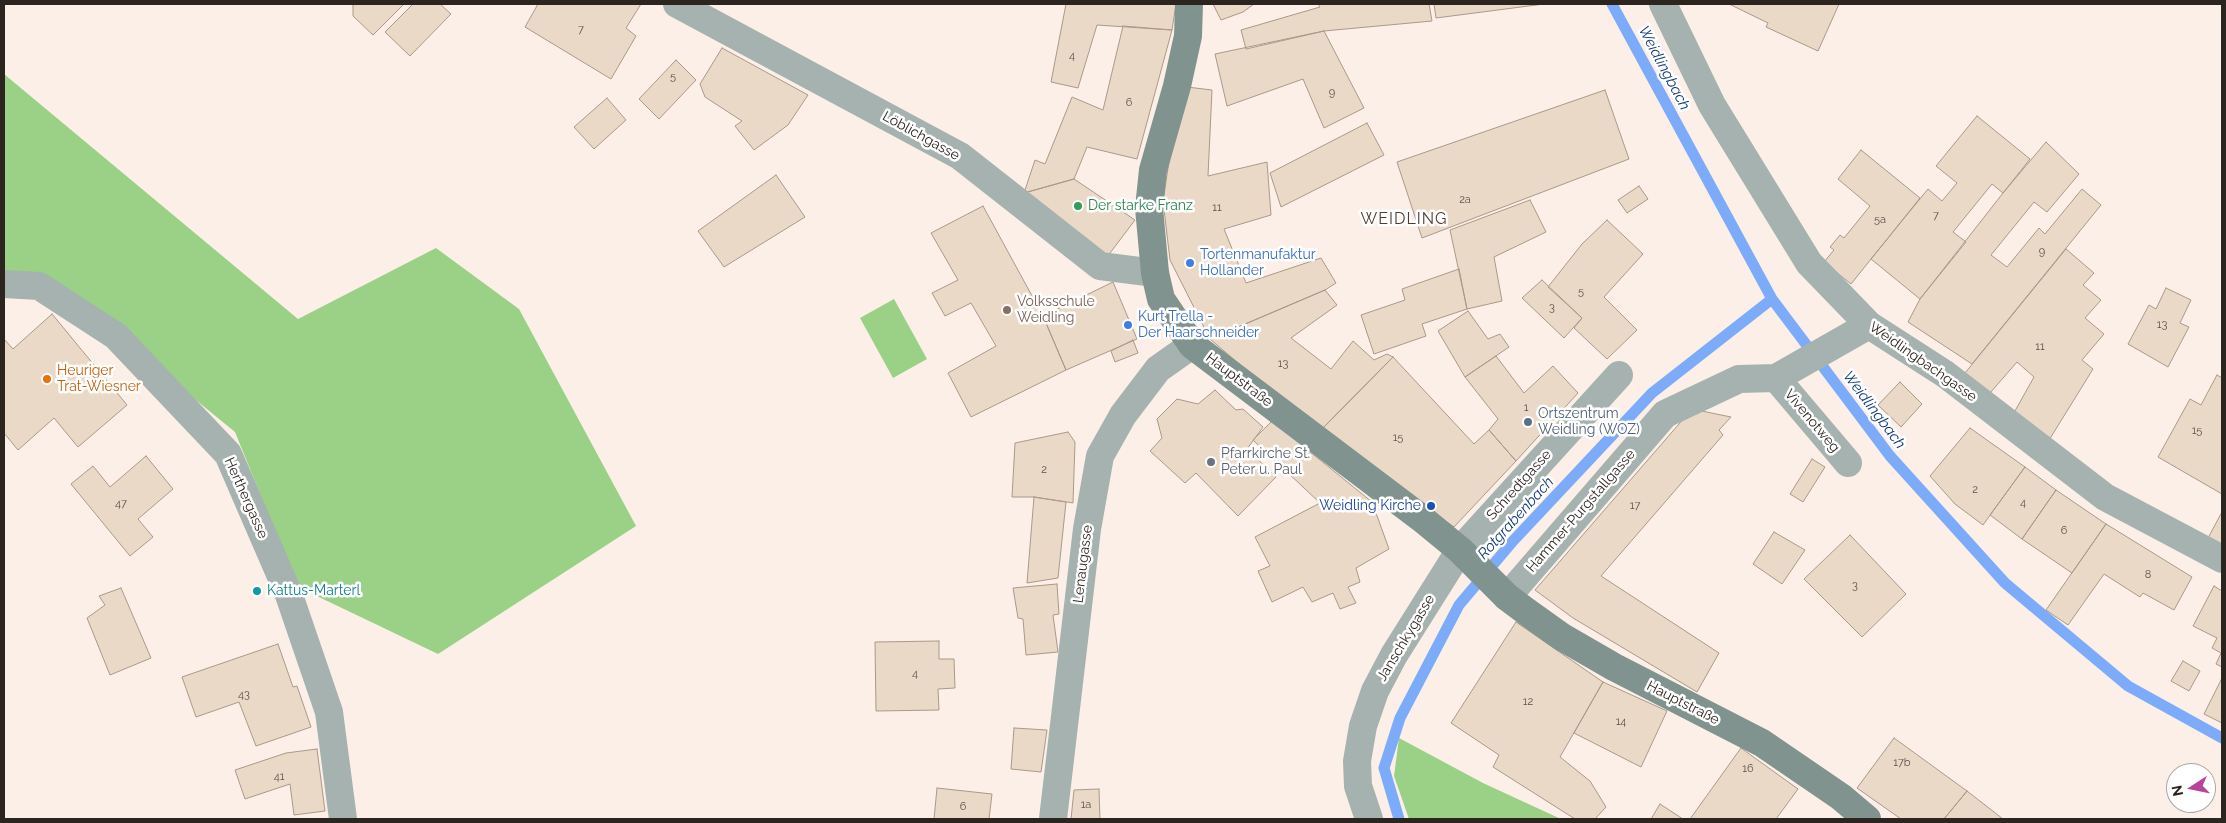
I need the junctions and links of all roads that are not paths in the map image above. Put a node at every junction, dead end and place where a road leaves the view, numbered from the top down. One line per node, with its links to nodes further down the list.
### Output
1 (677, 4): 4 (street, Löblichgasse)
2 (1189, 4): 4 (main road, Hauptstraße)
3 (1663, 4): 6 (street, Weidlingbachgasse)
4 (1155, 273): 7 (main road, Hauptstraße)
5 (4, 284): 14 (street, Herthergasse)
6 (1869, 325): 8 (street, Hammer-Purgstallgasse); 12 (street, Weidlingbachgasse)
7 (1192, 345): 11 (main road, Hauptstraße); 15 (street, Lenaugasse)
8 (1786, 373): 10 (street, Vivenotweg); 13 (street, Hammer-Purgstallgasse)
9 (1619, 375): 11 (street, Schredtgasse)
10 (1848, 463)
11 (1466, 556): 13 (main road, Hauptstraße); 16 (street, Janschkygasse)
12 (2222, 559)
13 (1503, 593): 17 (main road, Hauptstraße)
14 (343, 819)
15 (1053, 819)
16 (1369, 819)
17 (1867, 819)

